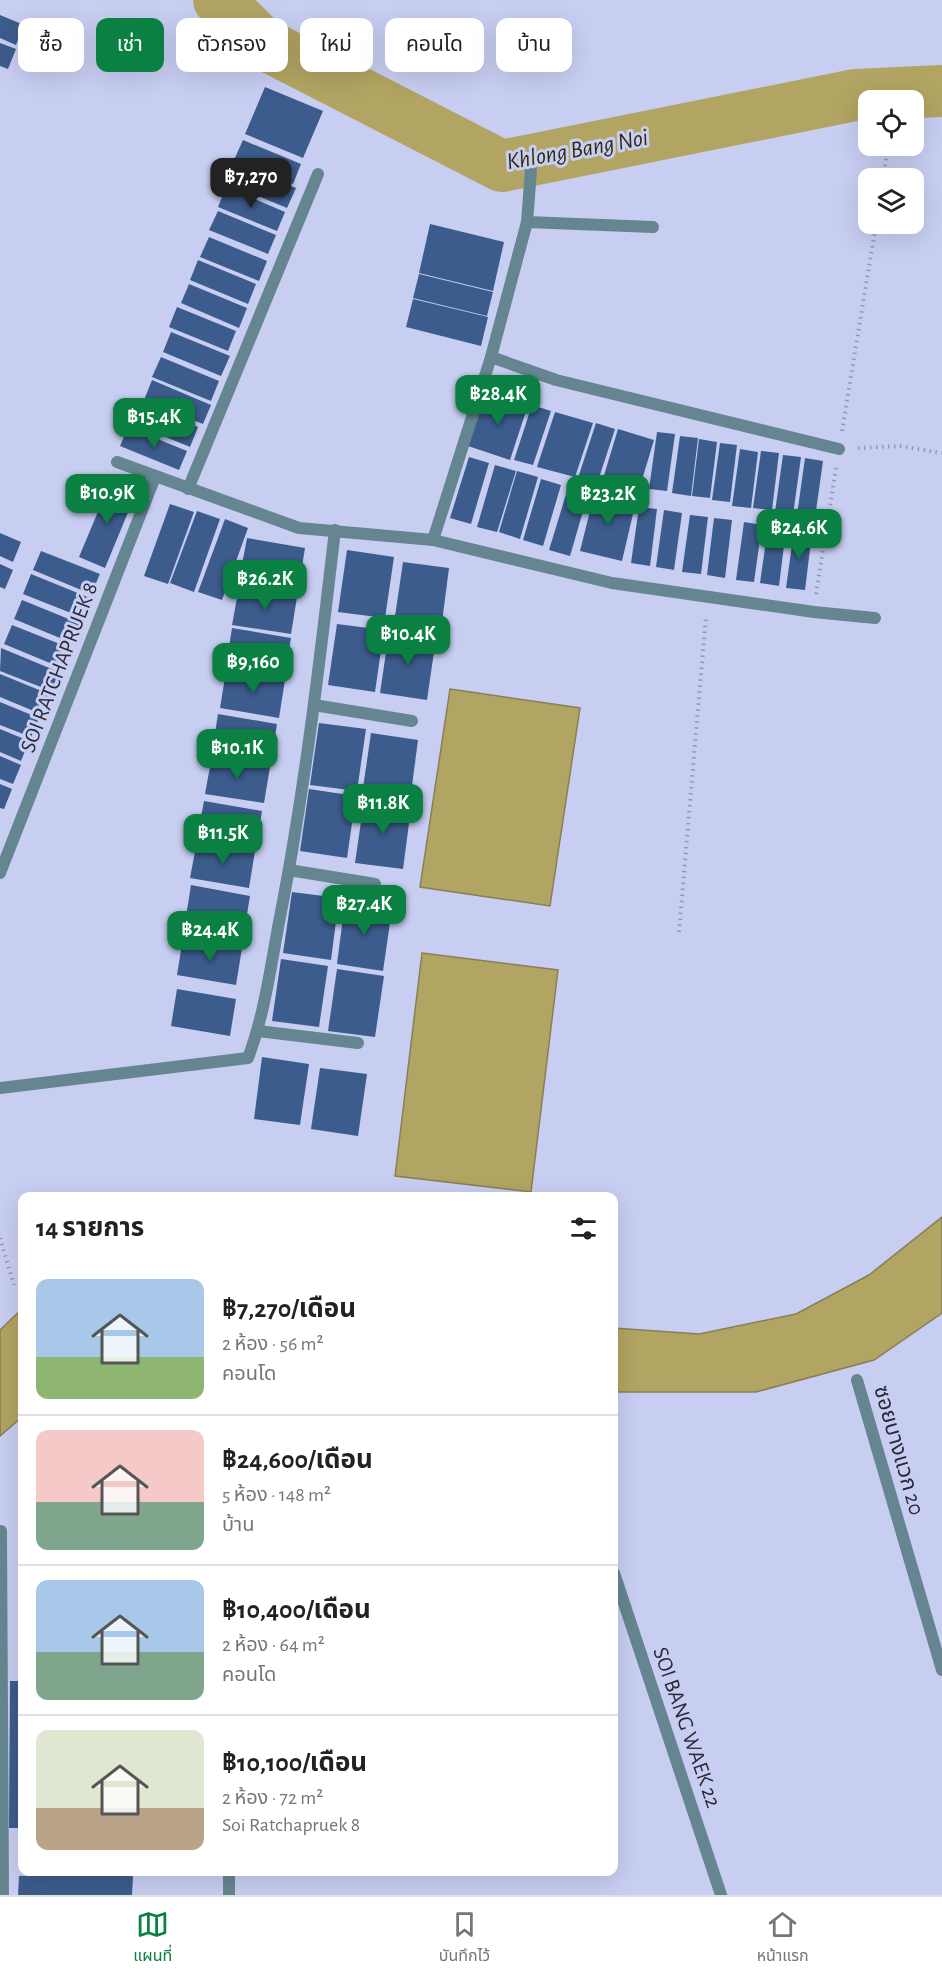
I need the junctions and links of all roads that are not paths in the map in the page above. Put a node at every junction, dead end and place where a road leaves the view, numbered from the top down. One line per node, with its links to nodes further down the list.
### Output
1 (531, 170): 3 (street)
2 (318, 174): 9 (street)
3 (527, 222): 4 (street); 5 (street)
4 (653, 226)
5 (491, 357): 6 (street); 11 (street)
6 (839, 449)
7 (117, 462): 8 (street)
8 (154, 477): 9 (street); 16 (street, SOI RATCHAPRUEK 8)
9 (188, 489): 10 (street)
10 (335, 530): 11 (street); 13 (street)
11 (433, 540): 12 (street)
12 (875, 618)
13 (314, 705): 14 (street); 15 (street)
14 (412, 721)
15 (290, 870): 17 (street); 18 (street)
16 (0, 873)
17 (375, 884)
18 (258, 1031): 19 (street); 20 (street)
19 (358, 1043)
20 (0, 1088)
21 (858, 1380): 24 (street, ซอยบางแวก 20)
22 (1, 1531): 25 (street)
23 (618, 1585): 30 (street, SOI BANG WAEK 22)
24 (942, 1670)
25 (0, 1672): 26 (street)
26 (2, 1845): 28 (street)
27 (228, 1876): 29 (street)
28 (3, 1895)
29 (229, 1895)
30 (721, 1895)

